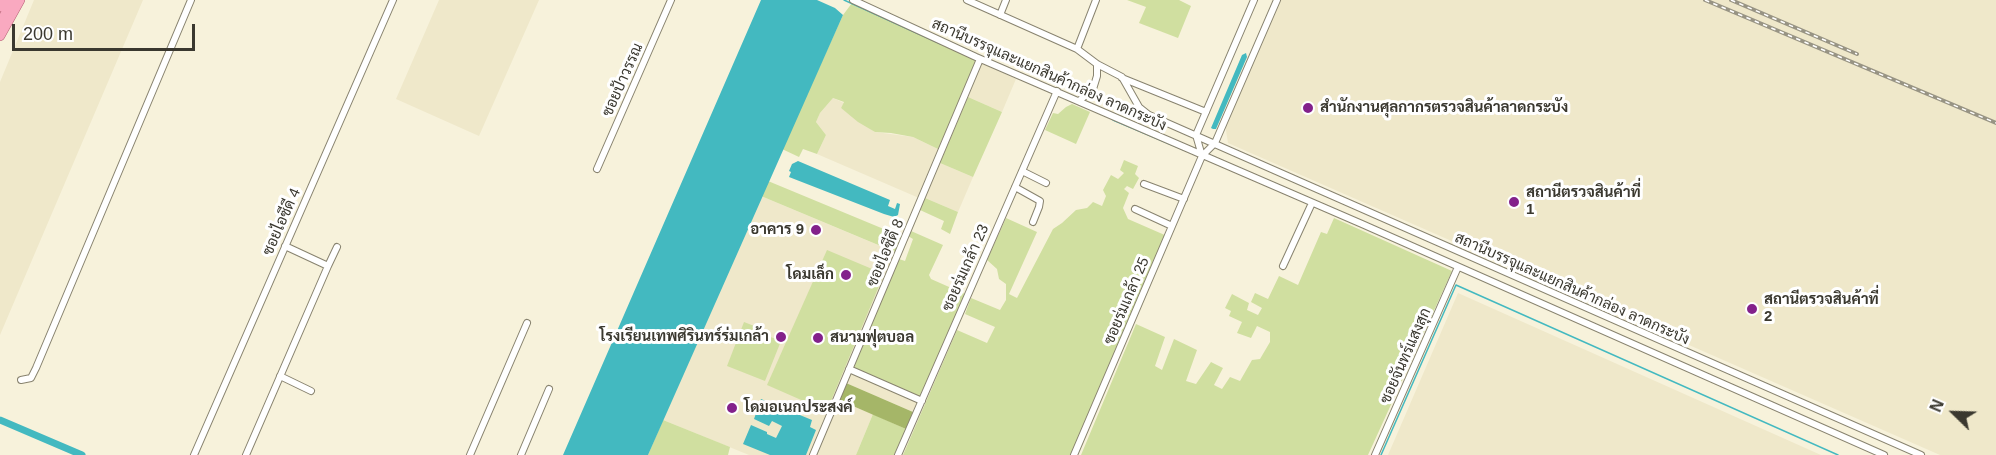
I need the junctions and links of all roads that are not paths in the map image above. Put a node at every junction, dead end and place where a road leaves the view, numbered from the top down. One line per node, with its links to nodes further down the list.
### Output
1 (4, 0): 13 (main road)
2 (13, 0): 15 (main road)
3 (21, 0): 16 (main road)
4 (192, 0): 47 (street)
5 (393, 0): 39 (street, ซอยไอซีดี 4)
6 (671, 0): 27 (street, ซอยป้าวรรณ)
7 (853, 0): 18 (street, สถานีบรรจุและแยกสินค้ากล่อง ลาดกระบัง)
8 (967, 0): 14 (street, สถานีบรรจุและแยกสินค้ากล่อง ลาดกระบัง)
9 (1006, 0): 14 (street)
10 (1096, 0): 17 (street)
11 (1254, 0): 23 (street)
12 (1277, 0): 25 (street)
13 (0, 7)
14 (1000, 15): 17 (street, สถานีบรรจุและแยกสินค้ากล่อง ลาดกระบัง)
15 (0, 23)
16 (0, 36)
17 (1077, 49): 19 (street, สถานีบรรจุและแยกสินค้ากล่อง ลาดกระบัง)
18 (980, 61): 21 (street, สถานีบรรจุและแยกสินค้ากล่อง ลาดกระบัง); 45 (street, ซอยไอซีดี 8)
19 (1097, 64): 20 (street, สถานีบรรจุและแยกสินค้ากล่อง ลาดกระบัง); 22 (street)
20 (1122, 77): 23 (street); 24 (street, สถานีบรรจุและแยกสินค้ากล่อง ลาดกระบัง)
21 (1056, 93): 22 (street, สถานีบรรจุและแยกสินค้ากล่อง ลาดกระบัง); 28 (street, ซอยร่มเกล้า 23)
22 (1080, 101): 26 (street, สถานีบรรจุและแยกสินค้ากล่อง ลาดกระบัง)
23 (1206, 112): 24 (street)
24 (1196, 135): 25 (street, สถานีบรรจุและแยกสินค้ากล่อง ลาดกระบัง); 26 (street)
25 (1215, 143): 26 (street); 37 (street, สถานีบรรจุและแยกสินค้ากล่อง ลาดกระบัง)
26 (1202, 156): 32 (street, ซอยร่มเกล้า 25); 33 (street, สถานีบรรจุและแยกสินค้ากล่อง ลาดกระบัง)
27 (597, 169)
28 (1022, 171): 29 (street); 31 (street, ซอยร่มเกล้า 23)
29 (1046, 183)
30 (1144, 184): 32 (street)
31 (1015, 187): 35 (street); 50 (street, ซอยร่มเกล้า 23)
32 (1184, 199): 36 (street, ซอยร่มเกล้า 25)
33 (1312, 202): 38 (street, สถานีบรรจุและแยกสินค้ากล่อง ลาดกระบัง); 42 (street)
34 (1135, 209): 36 (street)
35 (1033, 222)
36 (1172, 226): 57 (street, ซอยร่มเกล้า 25)
37 (1402, 227): 38 (street); 60 (street, สถานีบรรจุและแยกสินค้ากล่อง ลาดกระบัง)
38 (1397, 240): 43 (street, สถานีบรรจุและแยกสินค้ากล่อง ลาดกระบัง)
39 (285, 246): 41 (street); 51 (street, ซอยไอซีดี 4)
40 (337, 247): 41 (street)
41 (328, 266): 46 (street)
42 (1283, 266)
43 (1458, 267): 58 (street, ซอยจันทร์แสงสุก); 59 (street, สถานีบรรจุและแยกสินค้ากล่อง ลาดกระบัง)
44 (527, 323): 53 (street)
45 (849, 369): 50 (street); 55 (street, ซอยไอซีดี 8)
46 (280, 376): 49 (street); 52 (street)
47 (21, 380)
48 (549, 389): 54 (street)
49 (311, 391)
50 (922, 400): 56 (street, ซอยร่มเกล้า 23)
51 (194, 455)
52 (246, 455)
53 (470, 455)
54 (521, 455)
55 (813, 455)
56 (898, 455)
57 (1074, 455)
58 (1375, 455)
59 (1884, 455)
60 (1921, 455)

